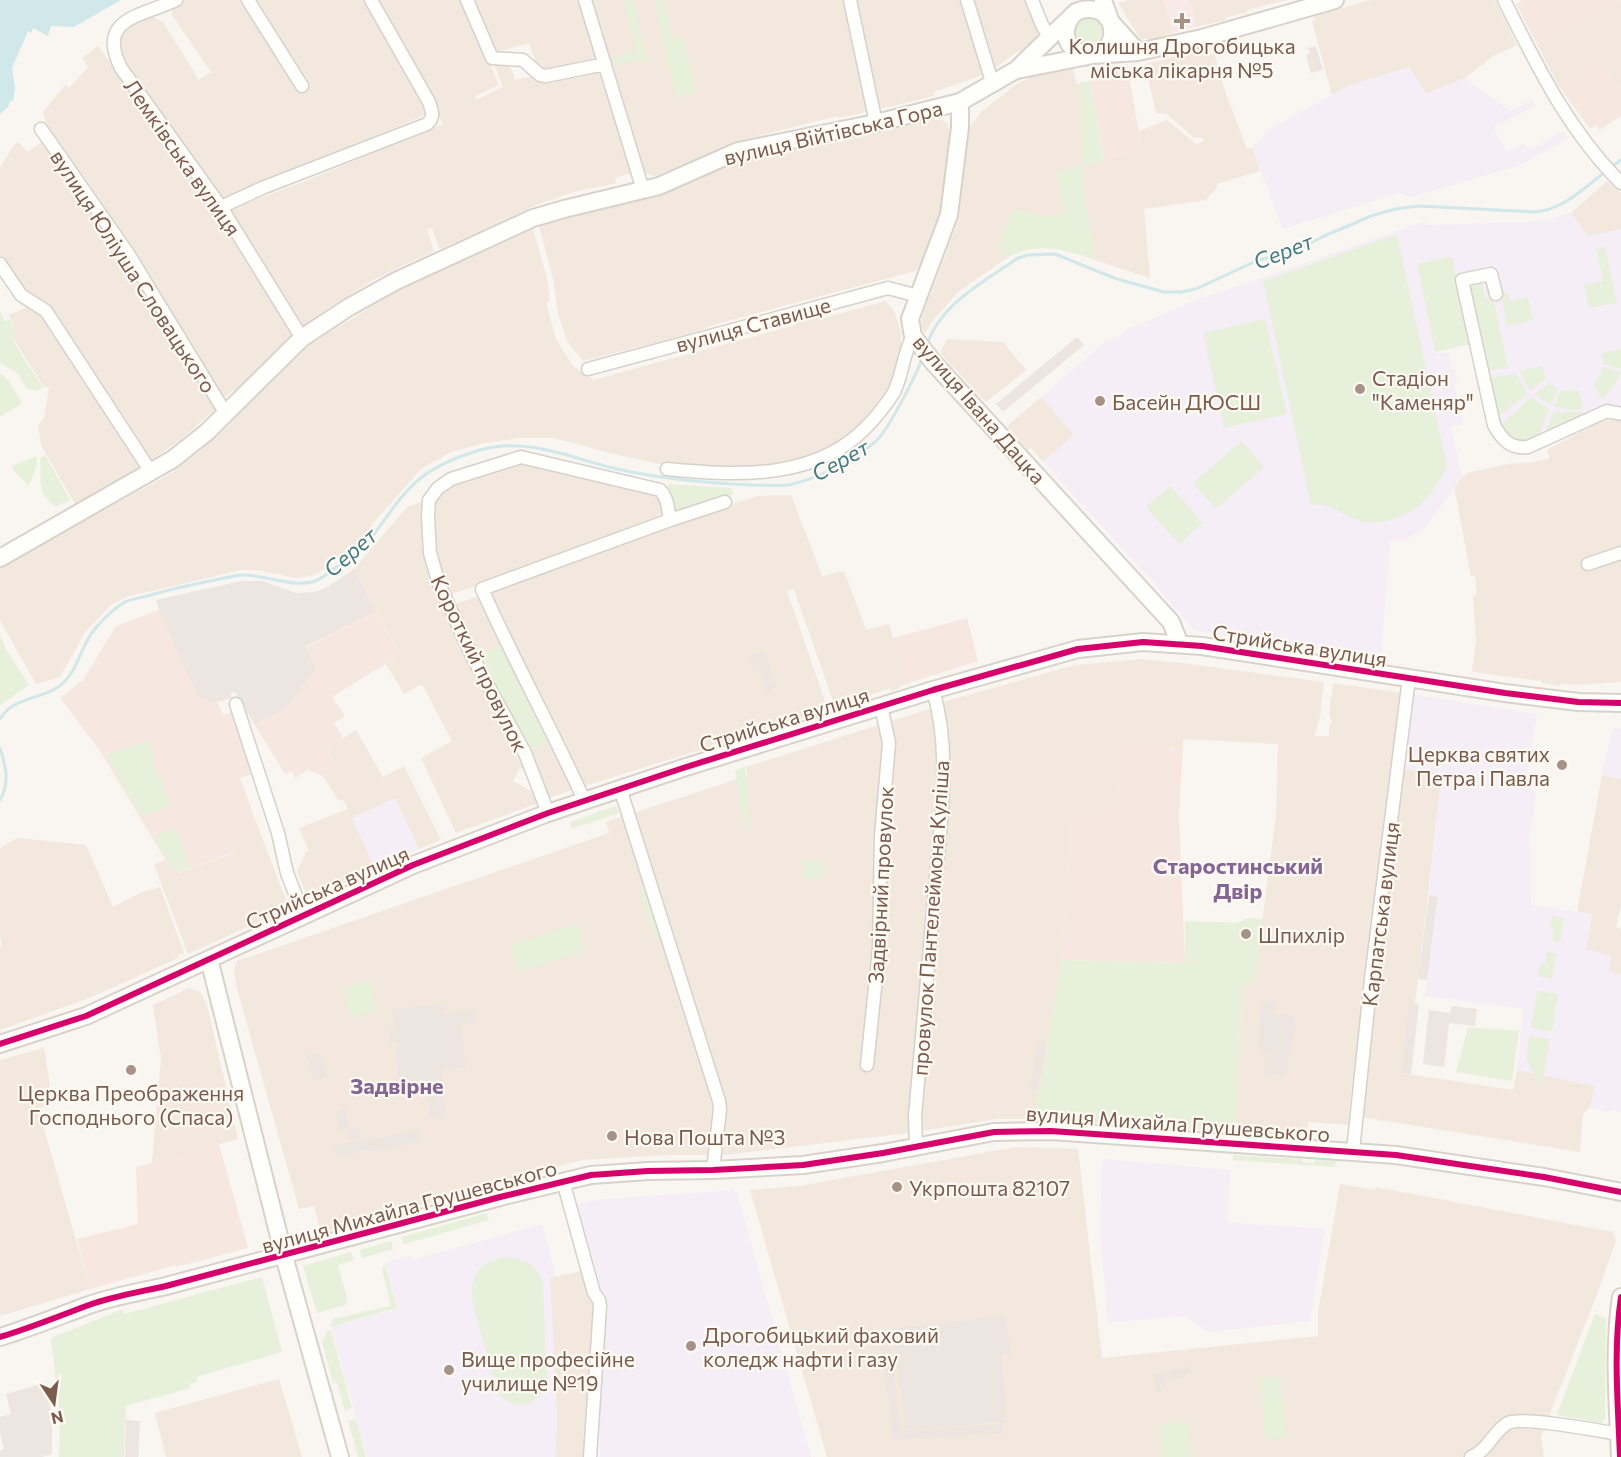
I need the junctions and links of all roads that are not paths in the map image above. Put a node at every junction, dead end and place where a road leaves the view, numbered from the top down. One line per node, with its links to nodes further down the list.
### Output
1 (176, 0): 27 (street, Лемківська вулиця)
2 (248, 0): 21 (street)
3 (371, 0): 27 (street)
4 (467, 0): 18 (street)
5 (585, 0): 18 (street)
6 (850, 0): 23 (street)
7 (967, 0): 20 (street)
8 (1032, 0): 15 (street)
9 (1080, 0): 13 (street)
10 (1103, 0): 14 (street)
11 (1504, 0): 25 (street)
12 (1327, 1): 16 (street, вулиця Війтівська Гора)
13 (1071, 17): 14 (street); 15 (street, вулиця Війтівська Гора); 17 (street)
14 (1109, 20): 16 (street); 17 (street)
15 (1050, 38): 19 (street, вулиця Війтівська Гора)
16 (1138, 52): 17 (street, вулиця Війтівська Гора)
17 (1093, 55): 19 (street, вулиця Війтівська Гора)
18 (604, 64): 26 (street)
19 (1016, 70): 20 (street, вулиця Війтівська Гора)
20 (993, 85): 22 (street, вулиця Війтівська Гора)
21 (302, 86)
22 (960, 102): 23 (street, вулиця Війтівська Гора); 30 (street, вулиця Івана Дацка)
23 (876, 123): 26 (street, вулиця Війтівська Гора)
24 (41, 129): 34 (street, вулиця Юліуша Словацького)
25 (1618, 179)
26 (643, 190): 31 (street, вулиця Війтівська Гора)
27 (221, 207): 31 (street, Лемківська вулиця)
28 (0, 264): 37 (street)
29 (1496, 294): 35 (street)
30 (918, 296): 32 (street, вулиця Івана Дацка); 33 (street, вулиця Ставище)
31 (302, 338): 34 (street, вулиця Війтівська Гора)
32 (916, 340): 36 (street); 43 (street, вулиця Івана Дацка)
33 (588, 369)
34 (226, 414): 37 (street, вулиця Війтівська Гора)
35 (1621, 414)
36 (667, 469)
37 (152, 472): 41 (street, вулиця Війтівська Гора)
38 (725, 502): 39 (street)
39 (669, 520): 50 (street); 51 (street, Короткий провулок)
40 (1621, 553): 42 (street)
41 (0, 558)
42 (1588, 564)
43 (1169, 635): 44 (street, Стрийська вулиця); 45 (street, Стрийська вулиця)
44 (1409, 678): 47 (street, Стрийська вулиця); 57 (street, Карпатська вулиця)
45 (933, 690): 48 (street, Стрийська вулиця); 56 (street, провулок Пантелеймона Куліша)
46 (236, 704): 52 (street)
47 (1621, 704)
48 (881, 706): 49 (street, Стрийська вулиця); 55 (street, Задвірний провулок)
49 (620, 788): 50 (street, Стрийська вулиця); 58 (street)
50 (584, 800): 51 (street, Стрийська вулиця)
51 (548, 813): 52 (street, Стрийська вулиця)
52 (303, 914): 53 (street, Стрийська вулиця)
53 (209, 959): 54 (street, Стрийська вулиця); 61 (street)
54 (0, 1044)
55 (867, 1065)
56 (916, 1147): 57 (street, вулиця Михайла Грушевського); 58 (street, вулиця Михайла Грушевського)
57 (1353, 1151): 60 (street, вулиця Михайла Грушевського)
58 (712, 1170): 59 (street, вулиця Михайла Грушевського)
59 (563, 1181): 61 (street, вулиця Михайла Грушевського); 66 (street)
60 (1621, 1192)
61 (284, 1256): 63 (street, вулиця Михайла Грушевського); 65 (street)
62 (1621, 1297): 64 (street)
63 (0, 1337)
64 (1619, 1434): 67 (street); 68 (street)
65 (340, 1457)
66 (590, 1457)
67 (1471, 1457)
68 (1620, 1457)

